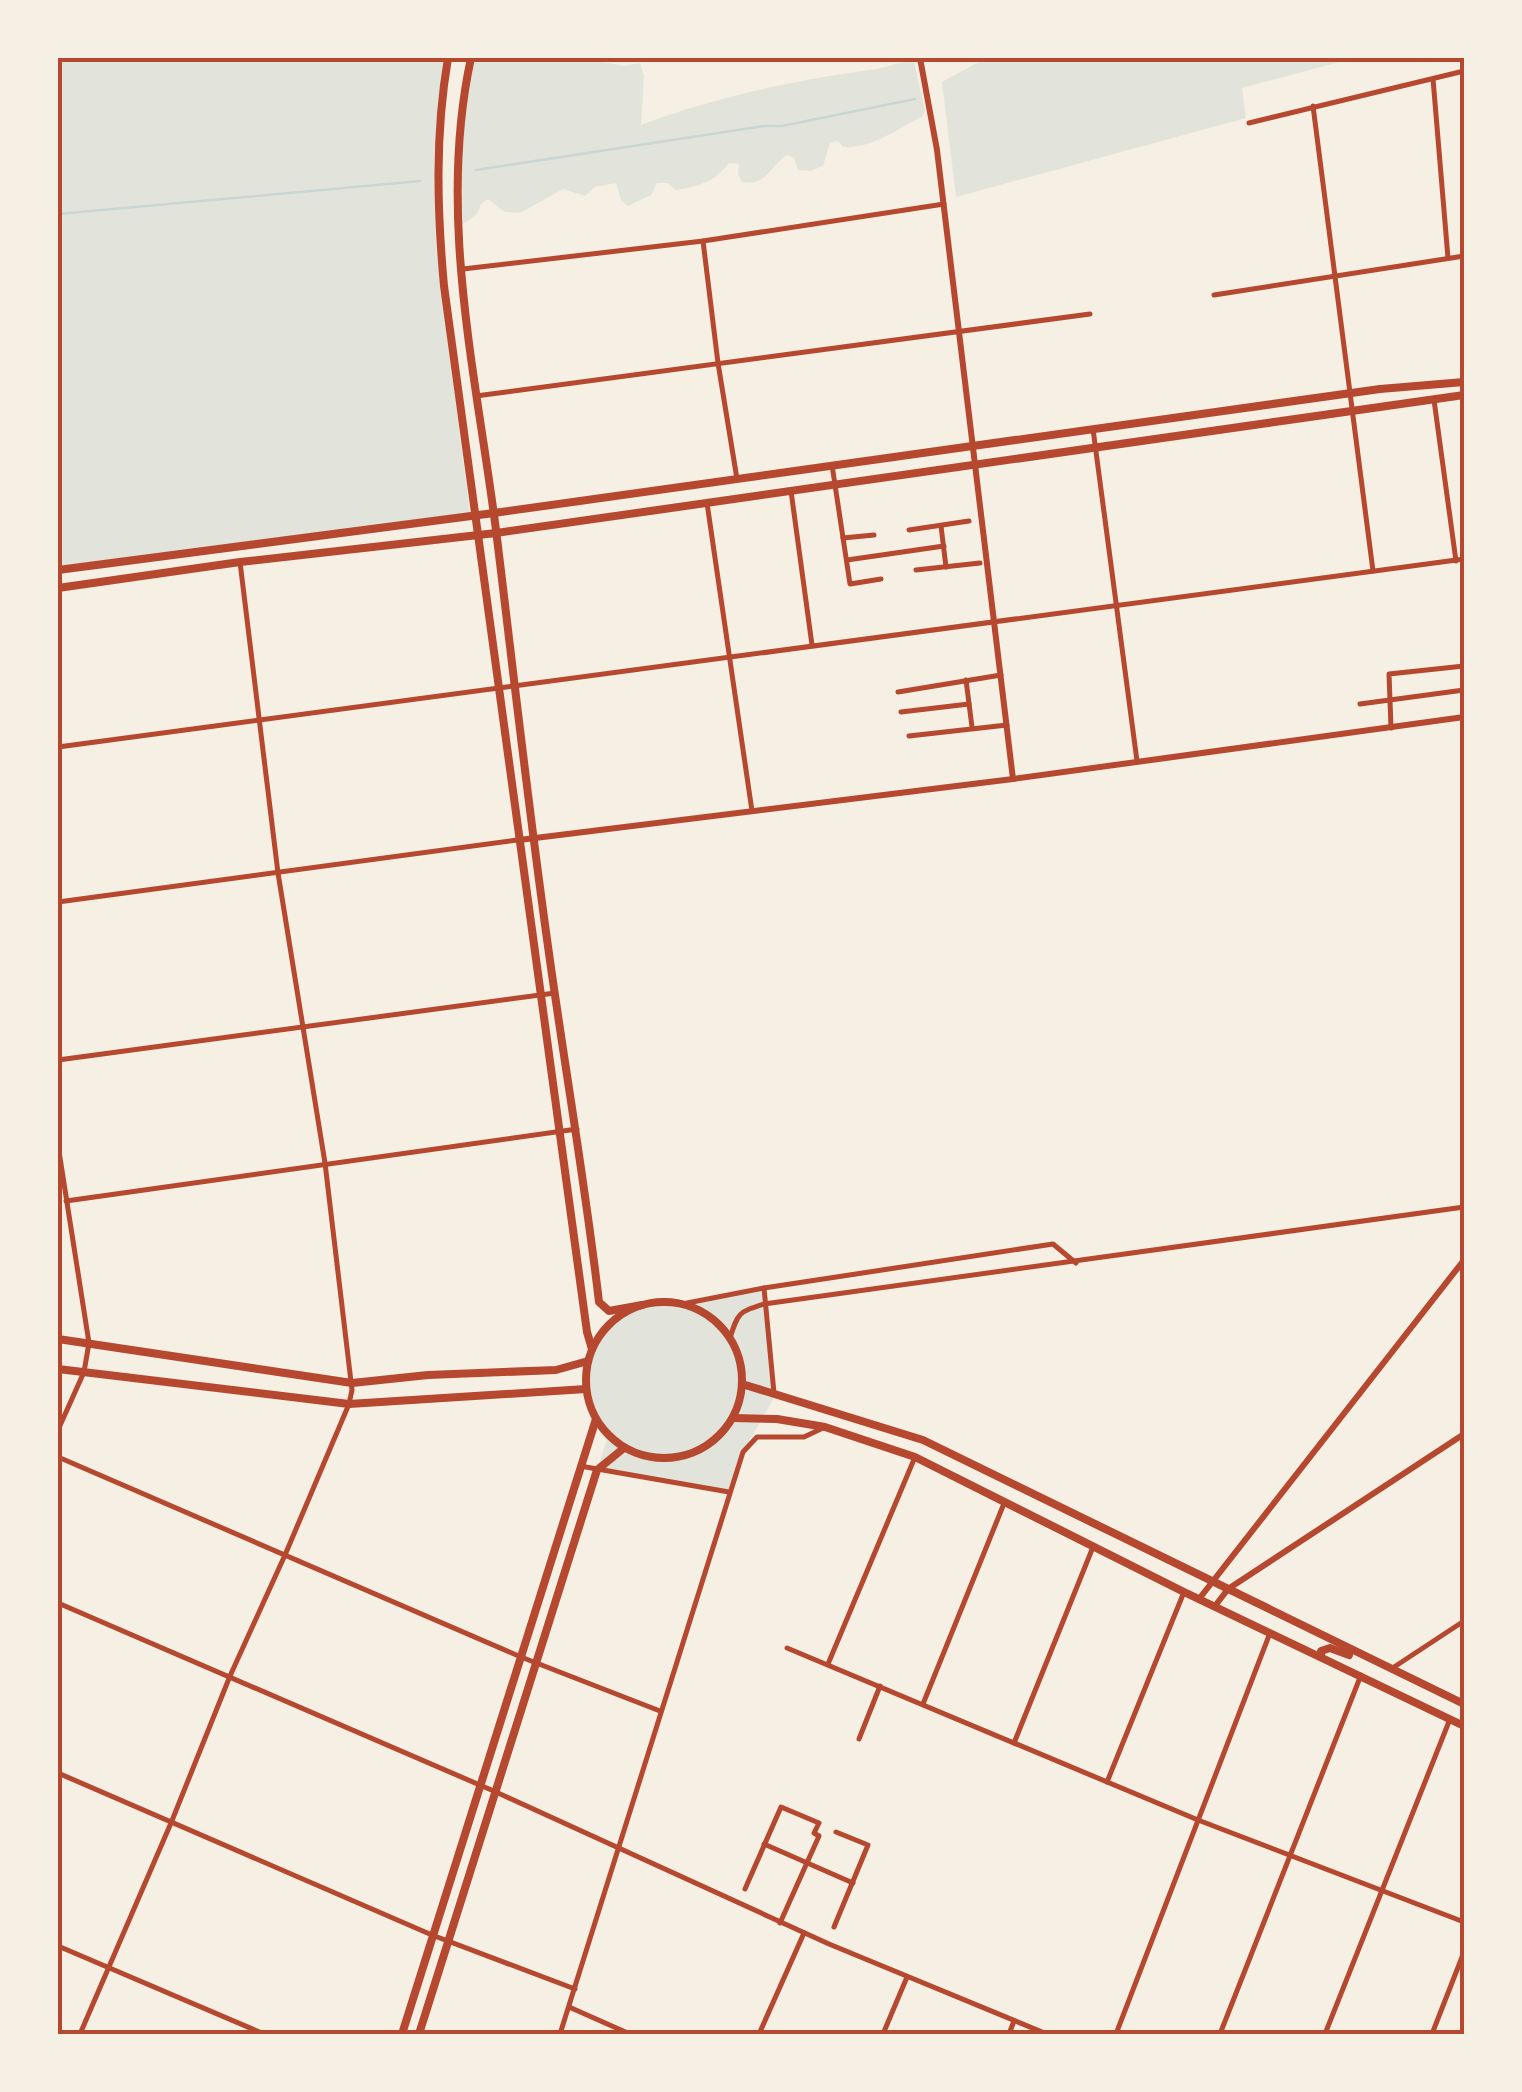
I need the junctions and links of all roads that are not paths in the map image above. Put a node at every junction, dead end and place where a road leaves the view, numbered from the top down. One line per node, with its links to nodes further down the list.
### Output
1 (448, 58): 34 (main road)
2 (470, 58): 12 (main road)
3 (920, 58): 8 (street)
4 (1464, 70): 5 (street)
5 (1433, 79): 6 (street); 11 (street)
6 (1313, 106): 7 (street); 13 (street)
7 (1250, 123)
8 (944, 204): 9 (street); 16 (street)
9 (703, 241): 12 (street); 17 (street)
10 (1464, 256): 11 (street)
11 (1448, 258): 13 (street)
12 (463, 270): 21 (main road)
13 (1336, 276): 14 (street); 19 (street)
14 (1214, 296)
15 (1090, 314): 16 (street)
16 (958, 330): 17 (street); 25 (street)
17 (718, 363): 21 (street); 29 (street)
18 (1464, 382): 19 (main road)
19 (1350, 394): 23 (street); 24 (main road)
20 (1464, 395): 22 (main road)
21 (476, 396): 33 (main road)
22 (1434, 399): 23 (main road); 46 (street)
23 (1352, 410): 26 (main road); 53 (street)
24 (1093, 429): 25 (main road); 26 (street)
25 (974, 446): 27 (main road); 28 (street)
26 (1096, 448): 28 (main road); 58 (street)
27 (832, 465): 29 (main road); 30 (street)
28 (976, 465): 30 (main road); 59 (street)
29 (737, 479): 33 (main road)
30 (835, 484): 31 (main road); 41 (street)
31 (791, 491): 32 (main road); 60 (street)
32 (708, 503): 38 (main road); 61 (street)
33 (494, 513): 34 (main road); 38 (main road)
34 (474, 516): 40 (main road); 43 (main road)
35 (970, 521): 36 (street)
36 (941, 526): 37 (street); 42 (street)
37 (909, 530)
38 (496, 533): 40 (main road); 65 (main road)
39 (874, 534): 41 (street)
40 (476, 535): 47 (main road); 66 (main road)
41 (844, 538): 44 (street)
42 (944, 546): 44 (street); 50 (street)
43 (158, 558): 49 (main road); 54 (main road)
44 (846, 560): 55 (street)
45 (1464, 560): 46 (street)
46 (1456, 561): 53 (street)
47 (240, 562): 54 (main road); 74 (street)
48 (980, 563): 50 (street)
49 (114, 564): 51 (main road); 56 (main road)
50 (946, 566): 52 (street)
51 (58, 570)
52 (916, 570)
53 (1373, 571): 58 (street)
54 (123, 580): 56 (main road)
55 (881, 580)
56 (78, 586): 57 (main road)
57 (58, 588)
58 (1115, 605): 59 (street); 80 (street)
59 (996, 621): 60 (street); 63 (street)
60 (812, 645): 61 (street)
61 (729, 657): 65 (street); 82 (street)
62 (1464, 666): 69 (street)
63 (1001, 675): 64 (street); 75 (street)
64 (966, 680): 68 (street); 70 (street)
65 (512, 688): 66 (street); 83 (main road)
66 (497, 690): 74 (street); 84 (main road)
67 (1464, 690): 69 (street)
68 (898, 692)
69 (1390, 700): 71 (street); 77 (street)
70 (969, 704): 72 (street); 76 (street)
71 (1360, 704)
72 (902, 712)
73 (1464, 717): 77 (street)
74 (258, 722): 79 (street); 85 (street)
75 (1006, 725): 76 (street); 81 (street)
76 (972, 728): 78 (street)
77 (1391, 728): 80 (street)
78 (909, 736)
79 (58, 747)
80 (1137, 761): 81 (street)
81 (1013, 780): 82 (street)
82 (752, 811): 83 (street)
83 (534, 838): 84 (street); 87 (main road)
84 (518, 840): 85 (street); 88 (main road)
85 (278, 874): 86 (street); 89 (street)
86 (58, 902)
87 (555, 993): 88 (street); 91 (main road)
88 (539, 996): 89 (street); 92 (main road)
89 (304, 1028): 90 (street); 94 (street)
90 (58, 1060)
91 (577, 1129): 92 (street); 102 (main road)
92 (560, 1132): 94 (street); 106 (main road)
93 (58, 1145): 95 (street)
94 (325, 1162): 95 (street); 110 (street)
95 (66, 1201): 105 (street)
96 (1464, 1207): 98 (street)
97 (1464, 1260): 133 (street)
98 (1076, 1263): 99 (street); 101 (street)
99 (764, 1288): 100 (street); 101 (street)
100 (682, 1304): 102 (main road); 103 (main road)
101 (764, 1304): 103 (street); 113 (street)
102 (642, 1305): 106 (main road)
103 (730, 1338): 111 (main road)
104 (58, 1340): 105 (main road)
105 (89, 1343): 109 (street); 110 (main road)
106 (592, 1349): 107 (main road)
107 (588, 1361): 110 (main road); 112 (main road)
108 (58, 1368): 109 (main road)
109 (84, 1372): 114 (main road); 119 (street)
110 (352, 1382): 114 (street)
111 (742, 1384): 113 (main road); 115 (main road)
112 (586, 1389): 114 (main road); 116 (main road)
113 (774, 1396): 117 (main road)
114 (349, 1404): 132 (street)
115 (733, 1418): 118 (main road); 124 (main road)
116 (596, 1420): 124 (main road); 127 (main road)
117 (874, 1425): 120 (main road); 122 (main road)
118 (825, 1427): 122 (main road); 129 (street)
119 (58, 1430)
120 (885, 1430): 123 (main road); 133 (main road)
121 (1464, 1434): 134 (street)
122 (868, 1441): 123 (main road)
123 (880, 1445): 126 (main road)
124 (624, 1448): 128 (main road)
125 (58, 1457): 132 (street)
126 (914, 1457): 130 (main road); 146 (street)
127 (580, 1466): 128 (street); 142 (main road)
128 (597, 1470): 129 (street); 145 (main road)
129 (729, 1492): 153 (street)
130 (1005, 1501): 131 (main road); 151 (street)
131 (1094, 1546): 135 (main road); 157 (street)
132 (286, 1555): 142 (street); 148 (street)
133 (1212, 1582): 134 (main road); 136 (street)
134 (1228, 1588): 138 (street); 144 (main road)
135 (1184, 1592): 136 (main road); 159 (street)
136 (1199, 1599): 138 (main road)
137 (58, 1603): 148 (street)
138 (1215, 1606): 140 (main road)
139 (1464, 1621): 147 (street)
140 (1270, 1633): 143 (main road); 162 (street)
141 (786, 1648): 146 (street)
142 (521, 1657): 145 (street); 160 (main road)
143 (1320, 1657): 144 (main road); 149 (main road)
144 (1364, 1658): 147 (main road)
145 (536, 1662): 153 (street); 161 (main road)
146 (828, 1664): 150 (street)
147 (1390, 1670): 152 (main road)
148 (230, 1676): 160 (street); 163 (street)
149 (1360, 1676): 154 (main road); 167 (street)
150 (880, 1686): 151 (street); 156 (street)
151 (923, 1704): 157 (street)
152 (1464, 1704)
153 (660, 1710): 166 (street)
154 (1450, 1719): 155 (main road); 171 (street)
155 (1464, 1726)
156 (859, 1739)
157 (1014, 1743): 159 (street)
158 (58, 1773): 163 (street)
159 (1107, 1782): 162 (street)
160 (479, 1786): 161 (street); 176 (main road)
161 (496, 1792): 166 (street); 177 (main road)
162 (1198, 1820): 167 (street); 195 (street)
163 (171, 1823): 176 (street); 180 (street)
164 (836, 1832): 169 (street)
165 (764, 1844): 168 (street); 168 (street); 170 (street)
166 (618, 1850): 172 (street); 182 (street)
167 (1289, 1855): 171 (street); 196 (street)
168 (807, 1863): 169 (street); 172 (street)
169 (852, 1882): 174 (street)
170 (744, 1889)
171 (1380, 1890): 173 (street); 197 (street)
172 (780, 1922): 175 (street)
173 (1464, 1922)
174 (834, 1927)
175 (804, 1932): 181 (street); 191 (street)
176 (432, 1936): 177 (street); 187 (main road)
177 (448, 1941): 182 (street); 188 (main road)
178 (58, 1946): 180 (street)
179 (1464, 1952): 198 (street)
180 (108, 1968): 185 (street); 186 (street)
181 (907, 1977): 184 (street); 192 (street)
182 (575, 1988): 183 (street)
183 (569, 2007): 189 (street); 190 (street)
184 (1014, 2022): 193 (street); 194 (street)
185 (80, 2034)
186 (264, 2034)
187 (402, 2034)
188 (419, 2034)
189 (560, 2034)
190 (630, 2034)
191 (759, 2034)
192 (883, 2034)
193 (1008, 2034)
194 (1047, 2034)
195 (1116, 2034)
196 (1220, 2034)
197 (1325, 2034)
198 (1432, 2034)

